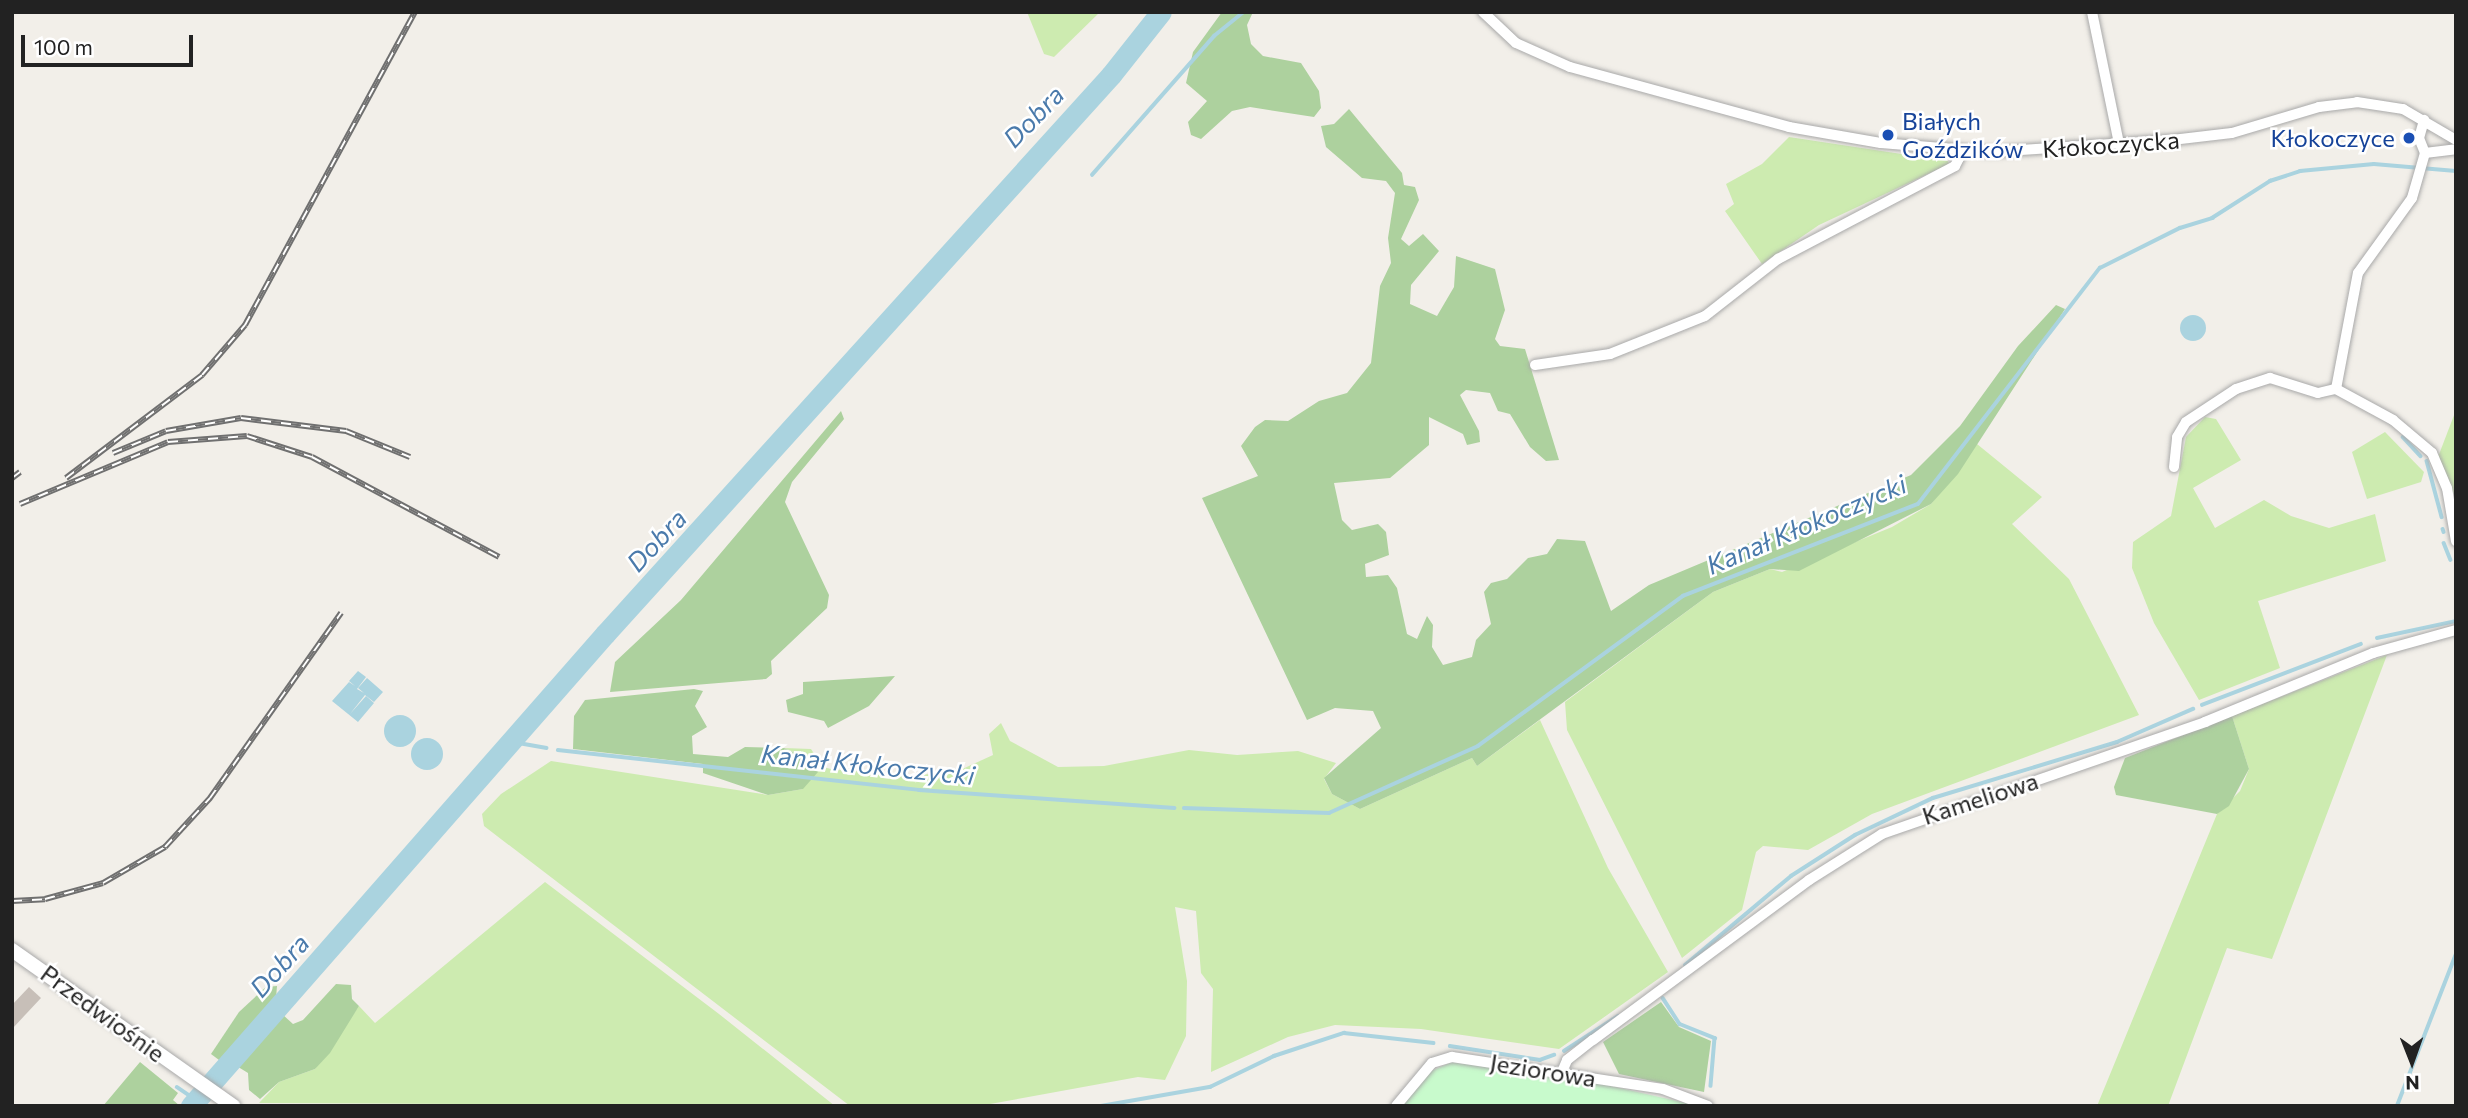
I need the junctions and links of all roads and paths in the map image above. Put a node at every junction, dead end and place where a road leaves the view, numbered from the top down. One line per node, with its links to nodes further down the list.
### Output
1 (1483, 12): 7 (street, Kłokoczycka)
2 (2092, 12): 5 (street)
3 (2424, 120): 4 (street, Kłokoczycka); 5 (street, Kłokoczycka); 8 (street)
4 (2456, 140)
5 (2119, 144): 7 (street, Kłokoczycka)
6 (2456, 149): 8 (street)
7 (1964, 150): 9 (street)
8 (2422, 164): 10 (street)
9 (1535, 365)
10 (2336, 389): 11 (street); 12 (street)
11 (2174, 467)
12 (2456, 541)
13 (2456, 630): 15 (street, Kameliowa)
14 (12, 950): 16 (street, Przedwiośnie)
15 (1562, 1072): 17 (street, Jeziorowa); 18 (street, Jeziorowa)
16 (230, 1103)
17 (1396, 1106)
18 (1708, 1106)

